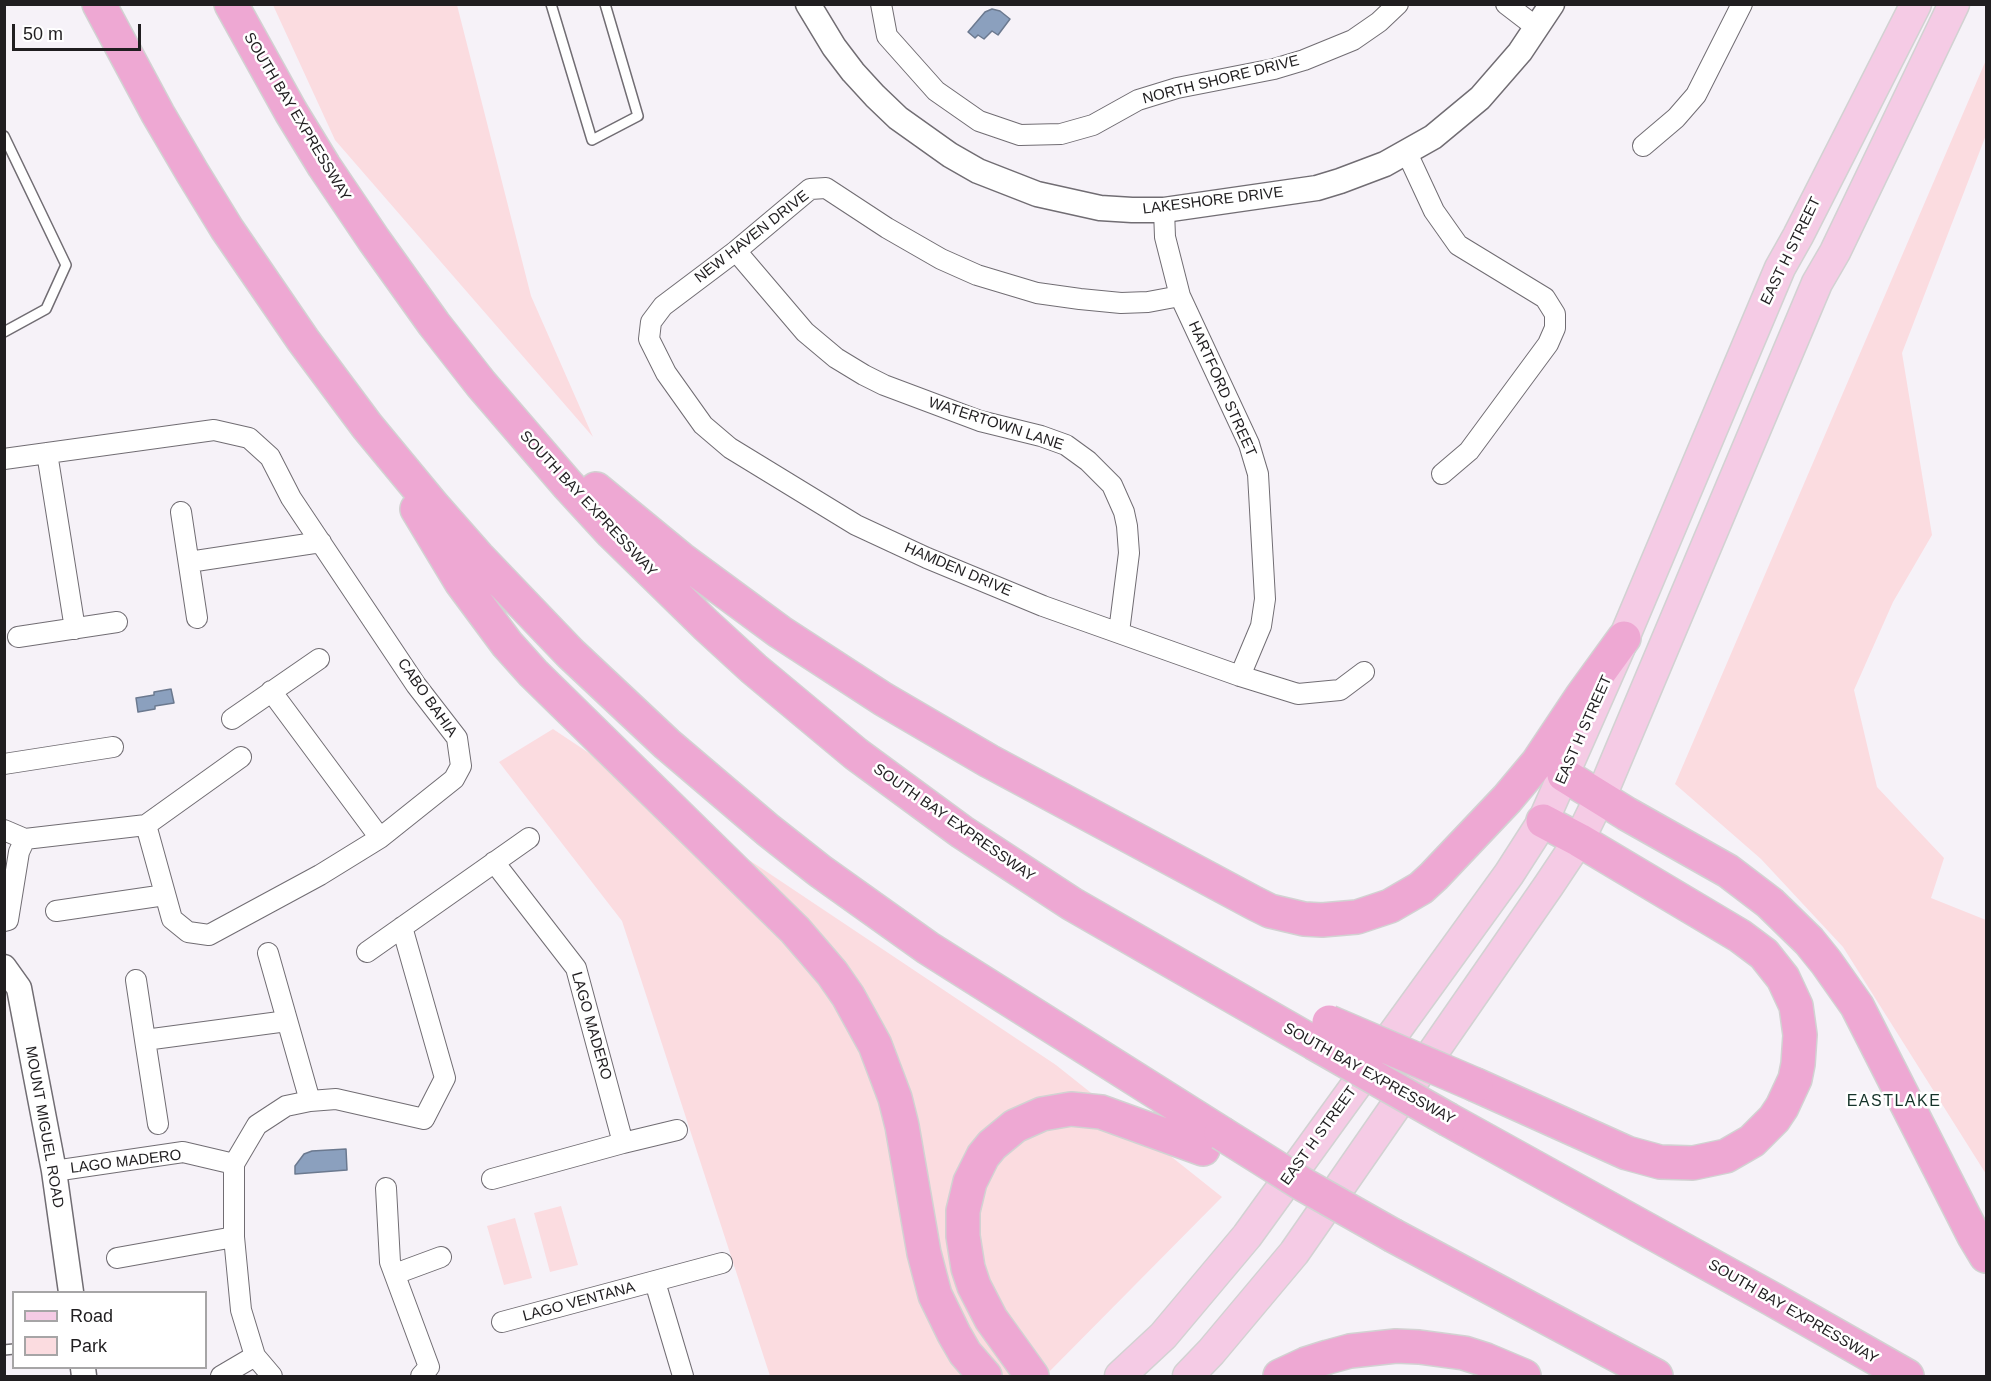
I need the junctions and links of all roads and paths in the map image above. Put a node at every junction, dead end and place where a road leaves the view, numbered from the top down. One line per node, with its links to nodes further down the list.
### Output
1 (99, 4): 24 (highway)
2 (231, 4): 22 (highway, SOUTH BAY EXPRESSWAY)
3 (551, 4): 4 (lane)
4 (605, 4)
5 (808, 4): 17 (street, LAKESHORE DRIVE)
6 (881, 4): 7 (street, NORTH SHORE DRIVE)
7 (1398, 4)
8 (1506, 4): 13 (street)
9 (1552, 4): 13 (street, LAKESHORE DRIVE)
10 (1743, 4): 15 (street)
11 (1916, 4): 35 (main road, EAST H STREET)
12 (1954, 4): 45 (main road)
13 (1536, 27): 16 (street, LAKESHORE DRIVE)
14 (4, 136): 21 (lane)
15 (1643, 146)
16 (1407, 153): 17 (street, LAKESHORE DRIVE); 26 (street)
17 (1164, 210): 19 (street, HARTFORD STREET)
18 (735, 251): 19 (street, NEW HAVEN DRIVE); 20 (street, NEW HAVEN DRIVE); 33 (street, WATERTOWN LANE)
19 (1180, 296): 38 (street, HARTFORD STREET)
20 (663, 306): 33 (street, HAMDEN DRIVE)
21 (4, 332)
22 (481, 384): 35 (highway); 63 (highway, SOUTH BAY EXPRESSWAY)
23 (47, 453): 25 (street, CABO BAHIA); 28 (street, CABO BAHIA); 32 (street)
24 (392, 456): 68 (highway); 88 (highway)
25 (4, 459)
26 (1442, 474)
27 (181, 512): 29 (street)
28 (321, 542): 29 (street); 49 (street, CABO BAHIA)
29 (189, 562): 30 (street)
30 (197, 618)
31 (117, 622): 32 (street)
32 (75, 629): 34 (street)
33 (1119, 632): 38 (street, HAMDEN DRIVE)
34 (18, 637)
35 (1624, 638): 44 (main road, EAST H STREET)
36 (319, 659): 39 (street)
37 (1364, 672): 38 (street, HAMDEN DRIVE)
38 (1240, 676)
39 (271, 691): 40 (street); 49 (street)
40 (232, 719)
41 (113, 747): 43 (street)
42 (241, 757): 47 (street)
43 (4, 764)
44 (1564, 775): 45 (highway); 46 (main road, EAST H STREET)
45 (1600, 798): 52 (main road); 75 (highway)
46 (1543, 821): 52 (highway); 90 (main road, EAST H STREET)
47 (146, 825): 51 (street); 54 (street, CABO BAHIA)
48 (4, 830): 51 (street)
49 (380, 838): 54 (street, CABO BAHIA)
50 (529, 838): 53 (street)
51 (25, 839): 56 (street)
52 (1579, 840): 63 (highway, bridge); 91 (main road)
53 (495, 862): 57 (street); 69 (street, LAGO MADERO)
54 (165, 895): 55 (street)
55 (56, 911)
56 (4, 921)
57 (402, 927): 58 (street); 65 (street)
58 (367, 952)
59 (268, 953): 62 (street)
60 (4, 967): 71 (street, MOUNT MIGUEL ROAD)
61 (136, 980): 64 (street)
62 (287, 1021): 64 (street); 65 (street)
63 (1321, 1033): 95 (highway, SOUTH BAY EXPRESSWAY, bridge)
64 (145, 1040): 66 (street)
65 (309, 1101): 70 (street)
66 (158, 1124)
67 (677, 1130): 69 (street)
68 (1212, 1141): 89 (highway); 94 (highway, bridge)
69 (623, 1143): 72 (street)
70 (234, 1164): 71 (street, LAGO MADERO); 74 (street)
71 (54, 1171): 81 (street, MOUNT MIGUEL ROAD)
72 (492, 1179)
73 (386, 1188): 79 (street)
74 (234, 1237): 77 (street); 83 (street)
75 (1986, 1256)
76 (441, 1257): 79 (street)
77 (117, 1258)
78 (722, 1263): 80 (street, LAGO VENTANA)
79 (395, 1274): 86 (street)
80 (656, 1282): 82 (street, LAGO VENTANA); 87 (street, LAGO VENTANA)
81 (71, 1291)
82 (502, 1322)
83 (255, 1356): 84 (street); 85 (street)
84 (221, 1377)
85 (272, 1377)
86 (421, 1377)
87 (683, 1377)
88 (985, 1377)
89 (1032, 1377)
90 (1120, 1377)
91 (1188, 1377)
92 (1280, 1377): 93 (highway)
93 (1524, 1377)
94 (1656, 1377)
95 (1907, 1377)

